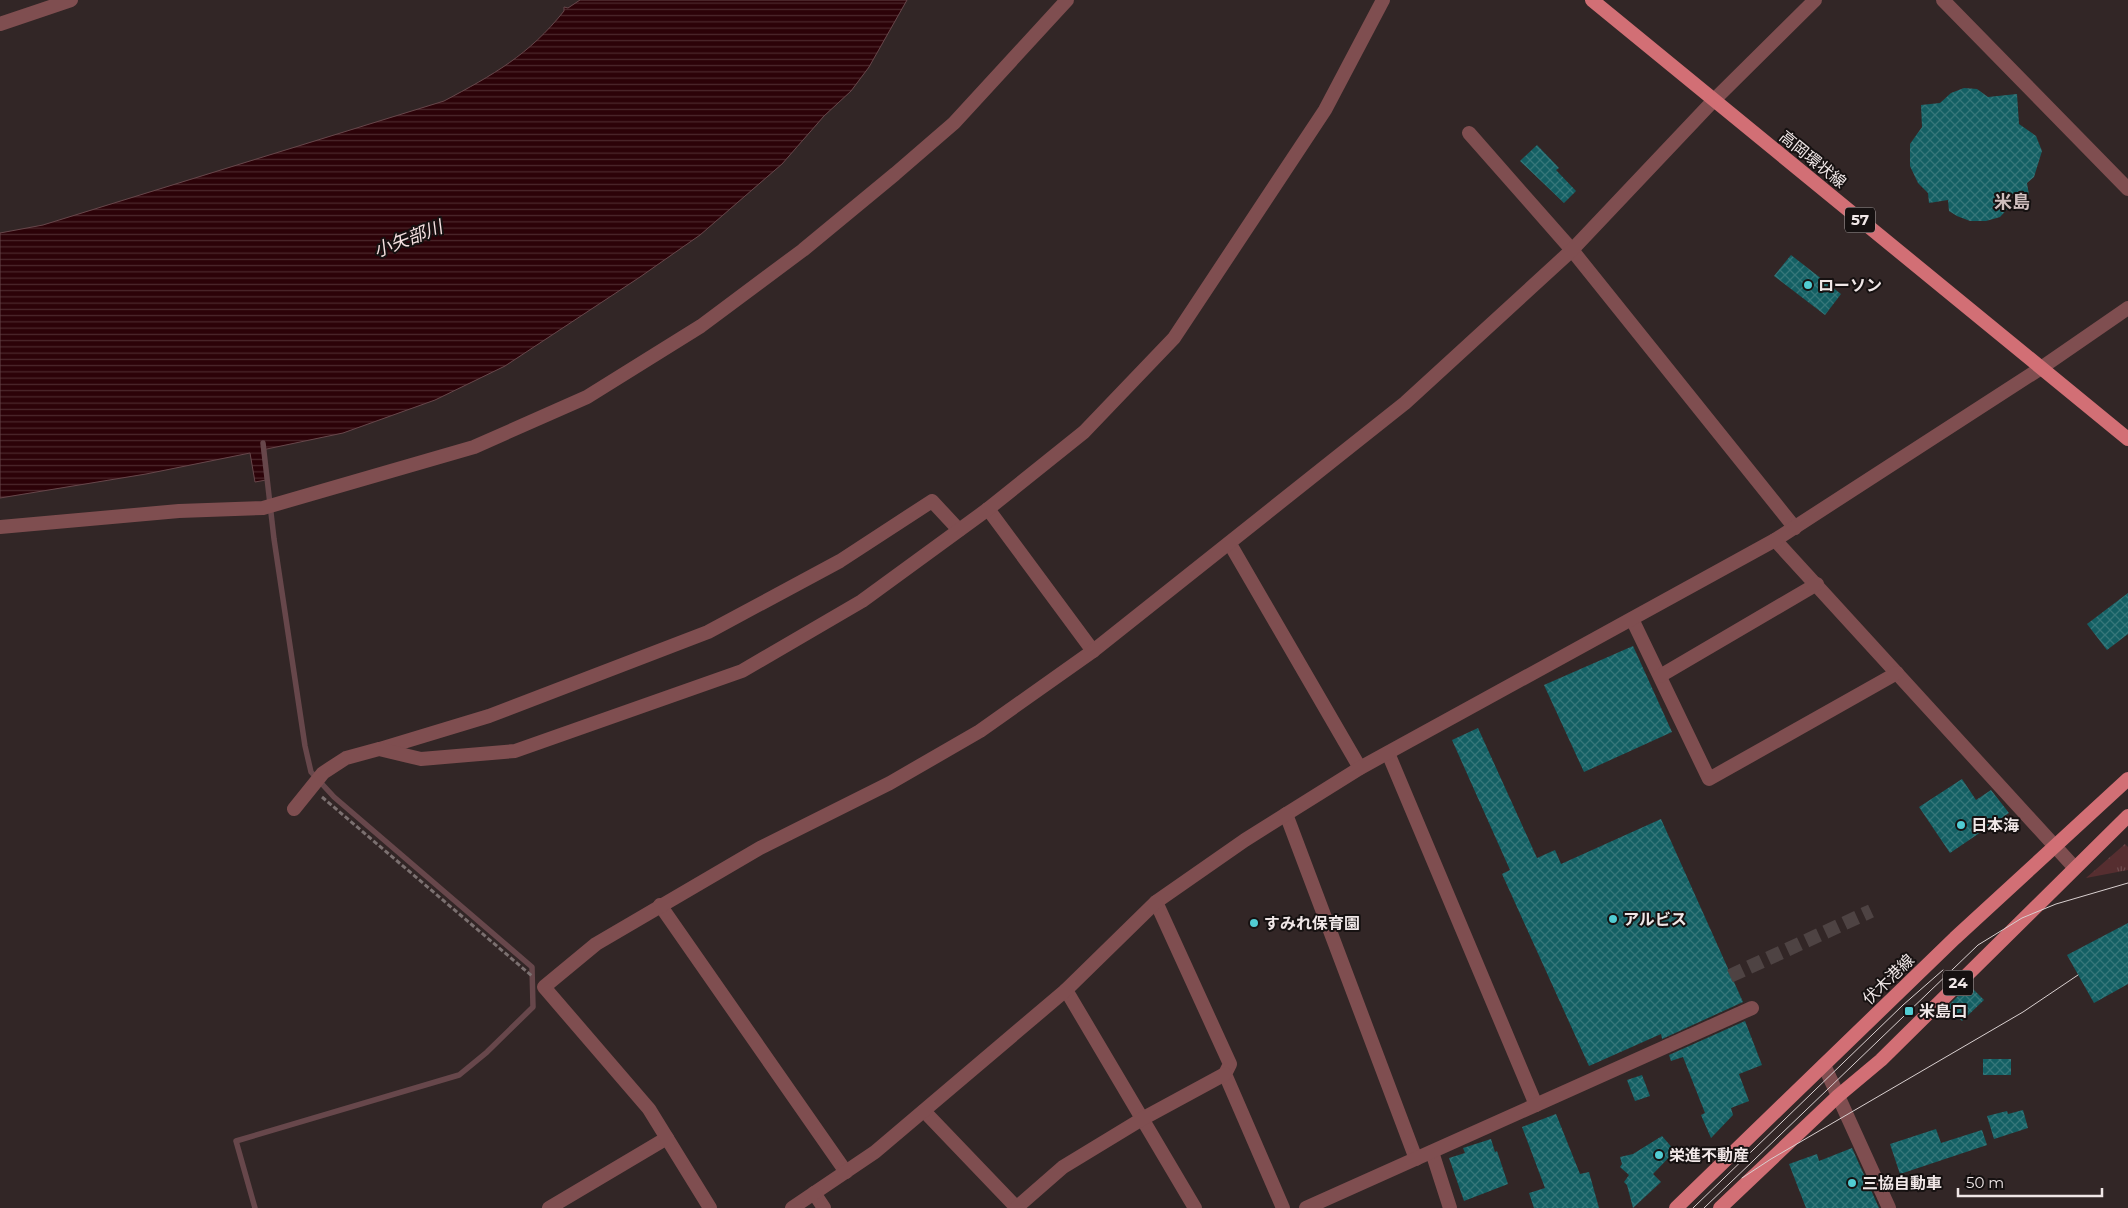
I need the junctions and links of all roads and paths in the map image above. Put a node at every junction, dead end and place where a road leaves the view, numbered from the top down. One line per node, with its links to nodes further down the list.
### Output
1 (71, 0): 7 (street)
2 (1383, 0): 15 (street)
3 (1592, 0): 8 (main road, 高岡環状線 / 57)
4 (1815, 0): 8 (street)
5 (1943, 0): 10 (street)
6 (1066, 3): 16 (street)
7 (0, 24)
8 (1714, 100): 11 (street); 13 (main road, 高岡環状線 / 57)
9 (1469, 133): 11 (street)
10 (2128, 189)
11 (1572, 250): 17 (street); 20 (street)
12 (2128, 308): 13 (street)
13 (2041, 368): 14 (main road, 高岡環状線 / 57); 17 (street)
14 (2128, 439)
15 (988, 509): 18 (street); 23 (street)
16 (0, 527)
17 (1795, 528): 19 (street)
18 (960, 530): 26 (street); 26 (street)
19 (1775, 540): 21 (street); 22 (street)
20 (1230, 544): 23 (street); 28 (street)
21 (1817, 584): 24 (street); 25 (street)
22 (1632, 619): 25 (street); 27 (street)
23 (1092, 651): 37 (street)
24 (1897, 673): 25 (street); 34 (street)
25 (1660, 676)
26 (379, 749): 30 (street)
27 (1388, 753): 28 (street); 44 (street)
28 (1360, 768): 32 (street)
29 (2128, 779): 34 (main road, 伏木港線 / 24)
30 (311, 788): 31 (street); 38 (path)
31 (294, 809)
32 (1286, 814): 36 (street); 49 (street)
33 (2128, 816): 35 (main road, 24)
34 (2054, 845): 35 (street); 41 (main road, 伏木港線 / 24)
35 (2074, 867): 43 (main road, 24)
36 (1156, 902): 39 (street); 42 (street)
37 (660, 905): 38 (street); 50 (street)
38 (544, 986): 47 (street)
39 (1066, 990): 45 (street); 46 (street)
40 (1752, 1008): 44 (street)
41 (1824, 1065): 43 (street); 61 (main road, 伏木港線 / 24)
42 (1225, 1074): 46 (street); 58 (street)
43 (1838, 1096): 62 (main road, 24); 63 (street)
44 (1536, 1105): 48 (street)
45 (924, 1111): 50 (street); 56 (street)
46 (1142, 1119): 56 (street); 57 (street)
47 (667, 1138): 52 (street); 53 (street)
48 (1432, 1152): 49 (street); 60 (street)
49 (1416, 1159): 59 (street)
50 (846, 1172): 51 (street)
51 (814, 1193): 54 (street); 55 (street)
52 (549, 1208)
53 (710, 1208)
54 (792, 1208)
55 (824, 1208)
56 (1016, 1208)
57 (1195, 1208)
58 (1283, 1208)
59 (1306, 1208)
60 (1450, 1208)
61 (1676, 1208)
62 (1720, 1208)
63 (1889, 1208)

